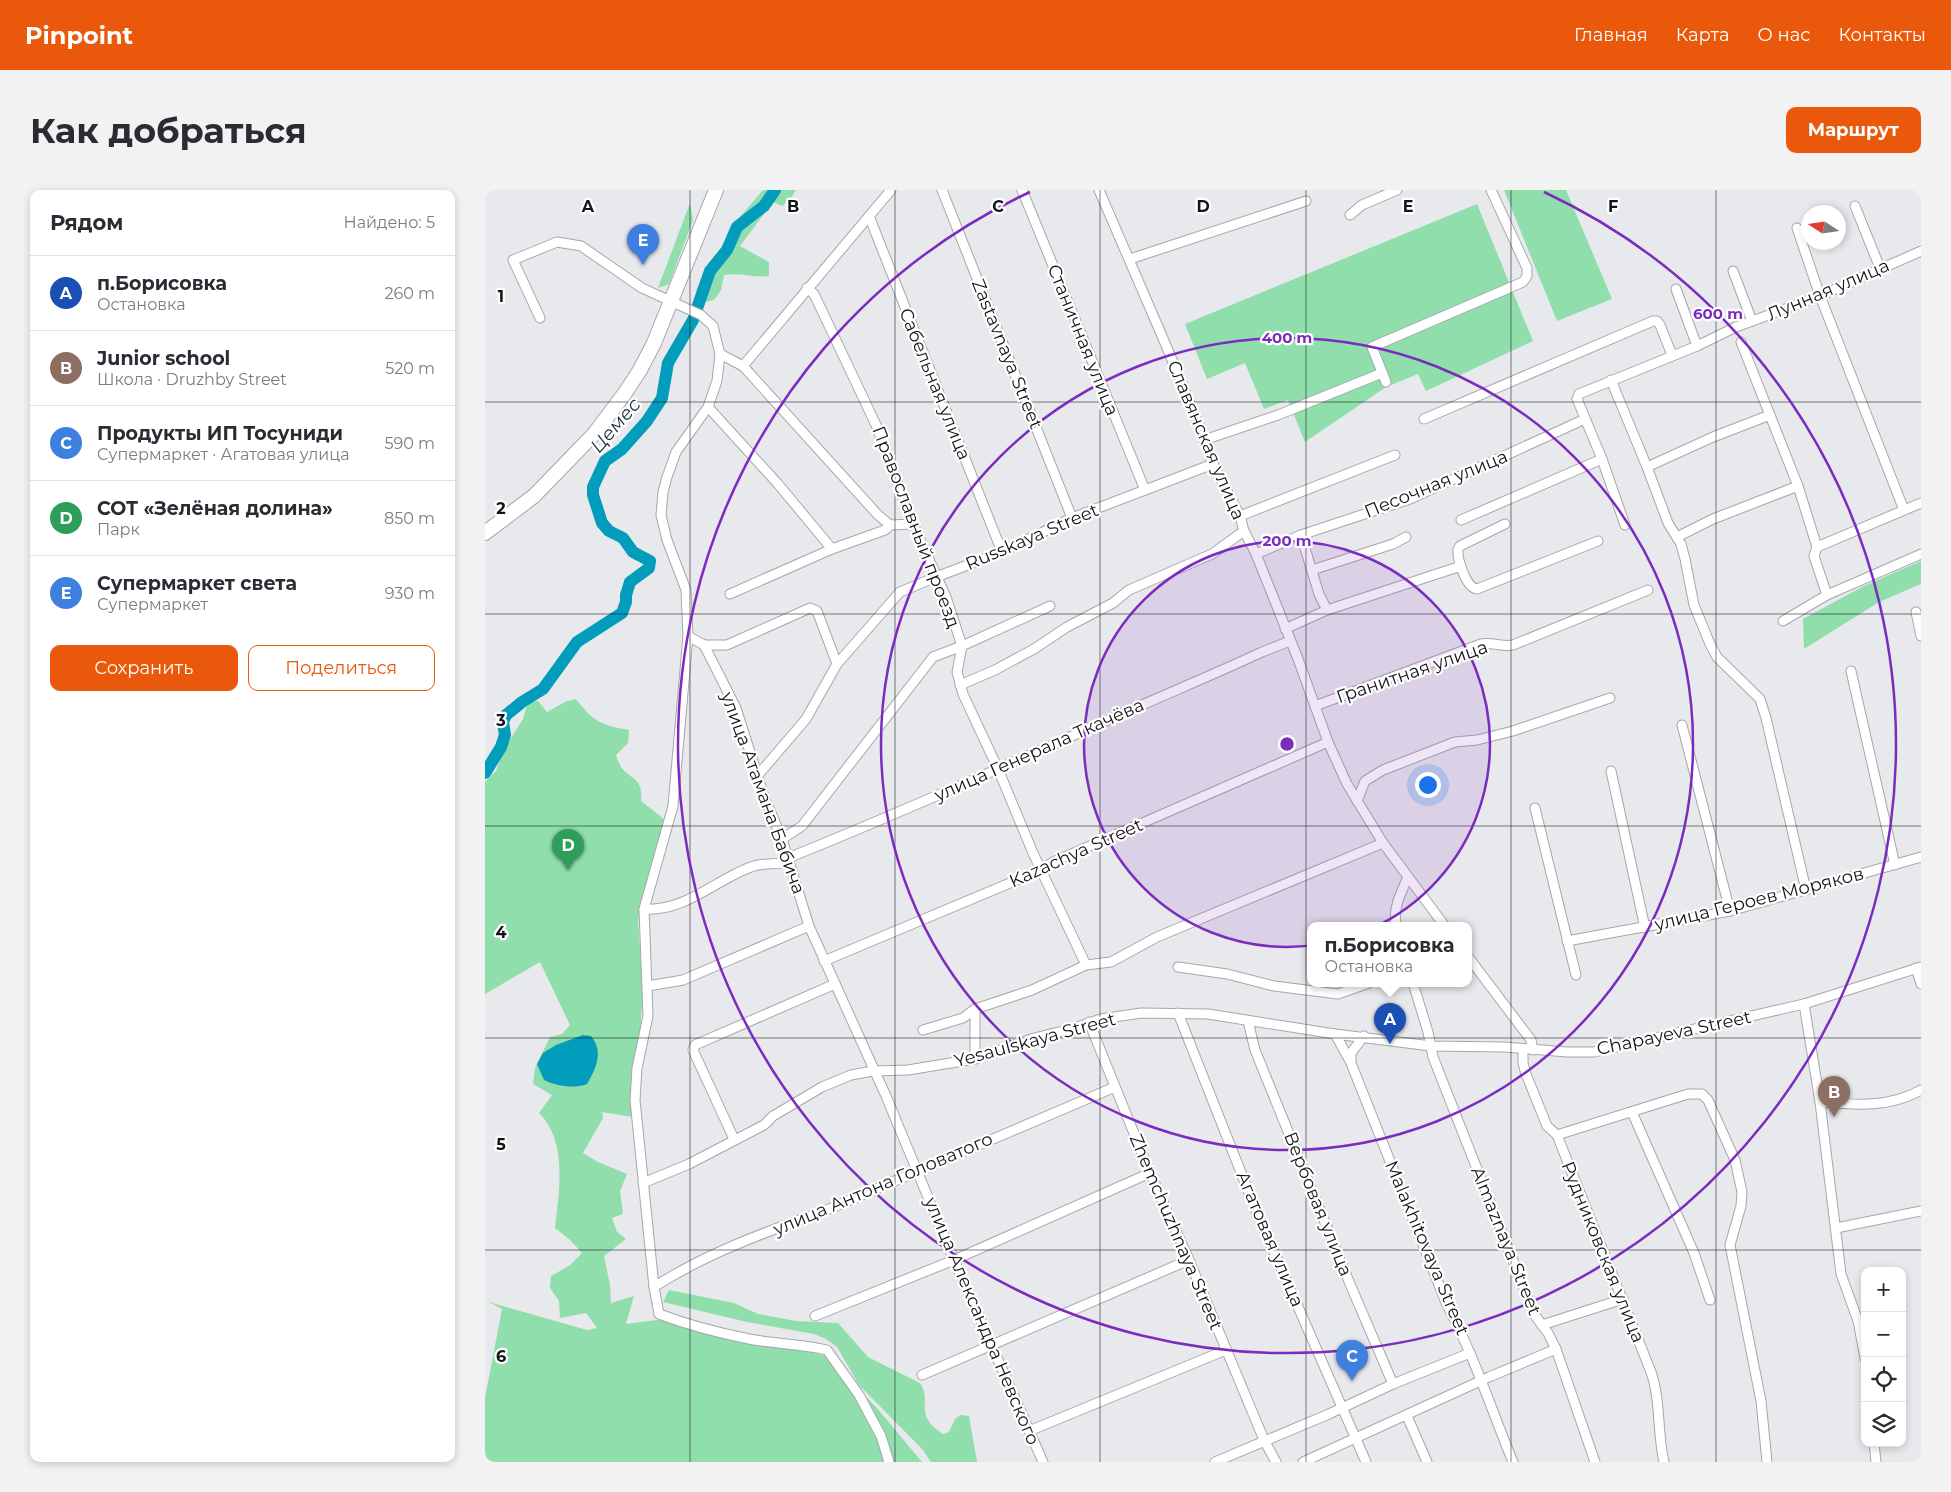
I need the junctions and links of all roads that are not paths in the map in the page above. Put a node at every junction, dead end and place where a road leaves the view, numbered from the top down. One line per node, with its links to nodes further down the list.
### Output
1 (716, 190): 20 (highway)
2 (891, 190): 11 (street)
3 (942, 190): 43 (street, Zastavnaya Street)
4 (1022, 190): 39 (street, Станичная улица)
5 (1099, 190): 14 (street, Славянская улица)
6 (1397, 190): 10 (street)
7 (1491, 190): 33 (street)
8 (1306, 201): 14 (street)
9 (1855, 206): 15 (street)
10 (1350, 215)
11 (869, 216): 17 (street); 57 (street, Сабельная улица)
12 (1797, 228): 19 (street)
13 (1920, 253): 15 (street, Лунная улица)
14 (1130, 258): 33 (street, Славянская улица)
15 (1879, 268): 19 (street, Лунная улица)
16 (1733, 271): 22 (street)
17 (807, 288): 27 (street); 45 (street, Православный проезд)
18 (1675, 289): 24 (street)
19 (1819, 296): 22 (street, Лунная улица); 41 (street)
20 (672, 300): 21 (street); 25 (street); 50 (highway)
21 (540, 318)
22 (1752, 321): 24 (street, Лунная улица)
23 (1741, 342): 30 (street)
24 (1697, 346): 26 (street, Лунная улица)
25 (720, 354): 27 (street); 29 (street)
26 (1672, 355): 28 (street, Лунная улица); 31 (street)
27 (743, 366): 47 (street)
28 (1611, 380): 32 (street, Лунная улица); 37 (street)
29 (708, 407): 56 (street); 71 (street)
30 (1770, 415): 37 (street); 38 (street)
31 (1424, 419)
32 (1585, 420): 35 (street); 51 (street, Песочная улица)
33 (1204, 440): 36 (street, Славянская улица)
34 (1395, 455): 42 (street)
35 (1601, 459): 44 (street); 48 (street)
36 (1213, 464): 39 (street, Russkaya Street); 42 (street, Славянская улица)
37 (1647, 467): 53 (street)
38 (1798, 486): 53 (street); 55 (street)
39 (1145, 490): 43 (street, Russkaya Street)
40 (1921, 503): 41 (street)
41 (1904, 510): 55 (street)
42 (1240, 516): 49 (street, Славянская улица)
43 (1072, 518): 57 (street, Russkaya Street)
44 (1461, 520)
45 (913, 524): 47 (street); 62 (street, Православный проезд)
46 (1505, 524): 60 (street)
47 (890, 525): 56 (street)
48 (1625, 525)
49 (1244, 531): 58 (street, Славянская улица); 78 (street)
50 (485, 533)
51 (1301, 536): 58 (street, Песочная улица); 61 (street)
52 (1406, 537): 61 (street)
53 (1677, 537): 95 (street)
54 (1598, 541): 60 (street)
55 (1817, 547): 65 (street)
56 (832, 549): 64 (street)
57 (1002, 552): 62 (street, Russkaya Street)
58 (1255, 554): 70 (street, Славянская улица)
59 (1921, 554): 65 (street)
60 (1461, 566): 67 (street)
61 (1312, 570): 67 (street)
62 (936, 576): 75 (street, Православный проезд); 76 (street, Russkaya Street)
63 (1649, 590): 80 (street, Гранитная улица)
64 (730, 594)
65 (1827, 595): 69 (street)
66 (1050, 606): 75 (street)
67 (1327, 610): 70 (street)
68 (1916, 612): 72 (street)
69 (1783, 621)
70 (1285, 629): 73 (street, Славянская улица)
71 (688, 636): 74 (street); 96 (street)
72 (1921, 636)
73 (1291, 641): 80 (street, Славянская улица); 83 (street, улица Генерала Ткачёва)
74 (704, 645): 76 (street); 85 (street, улица Атамана Бабича)
75 (962, 646): 78 (street, Православный проезд); 88 (street)
76 (837, 664): 85 (street, Russkaya Street)
77 (1851, 671): 92 (street)
78 (961, 685): 83 (street, Православный проезд)
79 (1610, 698): 86 (street)
80 (1315, 706): 82 (street, Славянская улица)
81 (1682, 725): 97 (street)
82 (1328, 742): 86 (street, Славянская улица); 93 (street, Kazachya Street)
83 (998, 769): 91 (street, улица Генерала Ткачёва); 93 (street, Православный проезд)
84 (1611, 771): 101 (street)
85 (758, 775): 88 (street, улица Атамана Бабича)
86 (1357, 801): 89 (street, Славянская улица)
87 (1535, 808): 102 (street)
88 (782, 839): 91 (street, улица Атамана Бабича)
89 (1383, 843): 94 (street); 105 (street)
90 (1921, 857): 92 (street, улица Героев Моряков)
91 (788, 860): 96 (street, улица Генерала Ткачёва); 100 (street, улица Атамана Бабича)
92 (1895, 865): 95 (street, улица Героев Моряков)
93 (1041, 870): 103 (street, Kazachya Street); 105 (street, Православный проезд)
94 (1408, 877): 98 (street); 99 (street)
95 (1806, 890): 97 (street, улица Героев Моряков)
96 (644, 910): 111 (street)
97 (1730, 910): 101 (street, улица Героев Моряков)
98 (1396, 922)
99 (1442, 922)
100 (809, 926): 103 (street, улица Атамана Бабича); 111 (street)
101 (1645, 928): 102 (street, улица Героев Моряков)
102 (1567, 941): 108 (street)
103 (824, 961): 109 (street, улица Атамана Бабича)
104 (1472, 962): 123 (street)
105 (1086, 965): 115 (street)
106 (1178, 967): 112 (street)
107 (1919, 968): 110 (street); 114 (street, Chapayeva Street)
108 (1576, 975)
109 (835, 984): 126 (street, улица Александра Невского); 132 (street)
110 (1921, 984)
111 (648, 986): 135 (street)
112 (1358, 987)
113 (1414, 987): 122 (street, Almaznaya Street)
114 (1804, 1004): 123 (street, Chapayeva Street); 129 (street)
115 (975, 1009): 119 (street); 124 (street)
116 (1178, 1013): 117 (street, Yesaulskaya Street); 118 (street, Yesaulskaya Street); 153 (street, Агатовая улица)
117 (1248, 1021): 120 (street, Yesaulskaya Street); 152 (street, Вербовая улица)
118 (1089, 1022): 124 (street, Yesaulskaya Street); 127 (street, Zhemchuzhnaya Street)
119 (923, 1030)
120 (1335, 1034): 121 (street, Yesaulskaya Street); 125 (street, Malakhitovaya Street)
121 (1364, 1036): 122 (street, Yesaulskaya Street); 125 (street)
122 (1431, 1046): 123 (street, Chapayeva Street); 144 (street, Almaznaya Street)
123 (1528, 1049): 131 (street, Рудниковская улица)
124 (975, 1059): 126 (street, Yesaulskaya Street)
125 (1351, 1064): 148 (street, Malakhitovaya Street)
126 (873, 1071): 132 (street, Yesaulskaya Street); 133 (street, улица Александра Невского)
127 (1115, 1087): 133 (street, улица Антона Головатого); 134 (street, Zhemchuzhnaya Street)
128 (1921, 1090): 129 (street)
129 (1820, 1102): 137 (street)
130 (1632, 1112): 131 (street); 142 (street); 169 (street)
131 (1557, 1135): 141 (street, Рудниковская улица)
132 (735, 1139): 135 (street, Yesaulskaya Street)
133 (917, 1170): 138 (street, улица Александра Невского); 140 (street, улица Антона Головатого)
134 (1149, 1173): 138 (street); 139 (street, Zhemchuzhnaya Street)
135 (643, 1183): 140 (street)
136 (1921, 1211): 137 (street)
137 (1836, 1228): 149 (street)
138 (954, 1260): 143 (street); 145 (street, улица Александра Невского)
139 (1189, 1260): 145 (street); 146 (street, Zhemchuzhnaya Street)
140 (654, 1287): 159 (street)
141 (1623, 1299): 144 (street); 168 (street, Рудниковская улица)
142 (1711, 1300)
143 (815, 1316)
144 (1542, 1325): 147 (street, Almaznaya Street)
145 (992, 1346): 150 (street); 155 (street, улица Александра Невского)
146 (1226, 1350): 155 (street); 157 (street, Zhemchuzhnaya Street)
147 (1555, 1350): 151 (street); 167 (street, Almaznaya Street)
148 (1470, 1353): 151 (street, Malakhitovaya Street); 152 (street)
149 (1865, 1357)
150 (922, 1375)
151 (1481, 1381): 154 (street); 166 (street, Malakhitovaya Street)
152 (1393, 1384): 153 (street)
153 (1343, 1407): 156 (street, Агатовая улица); 157 (street)
154 (1407, 1416): 156 (street); 165 (street)
155 (1029, 1431): 160 (street, улица Александра Невского)
156 (1356, 1437): 163 (street); 164 (street, Агатовая улица)
157 (1264, 1440): 161 (street); 162 (street, Zhemchuzhnaya Street)
158 (1874, 1447): 170 (street)
159 (889, 1462)
160 (1043, 1462)
161 (1215, 1462)
162 (1276, 1462)
163 (1303, 1462)
164 (1367, 1462)
165 (1427, 1462)
166 (1513, 1462)
167 (1595, 1462)
168 (1664, 1462)
169 (1767, 1462)
170 (1876, 1462)

